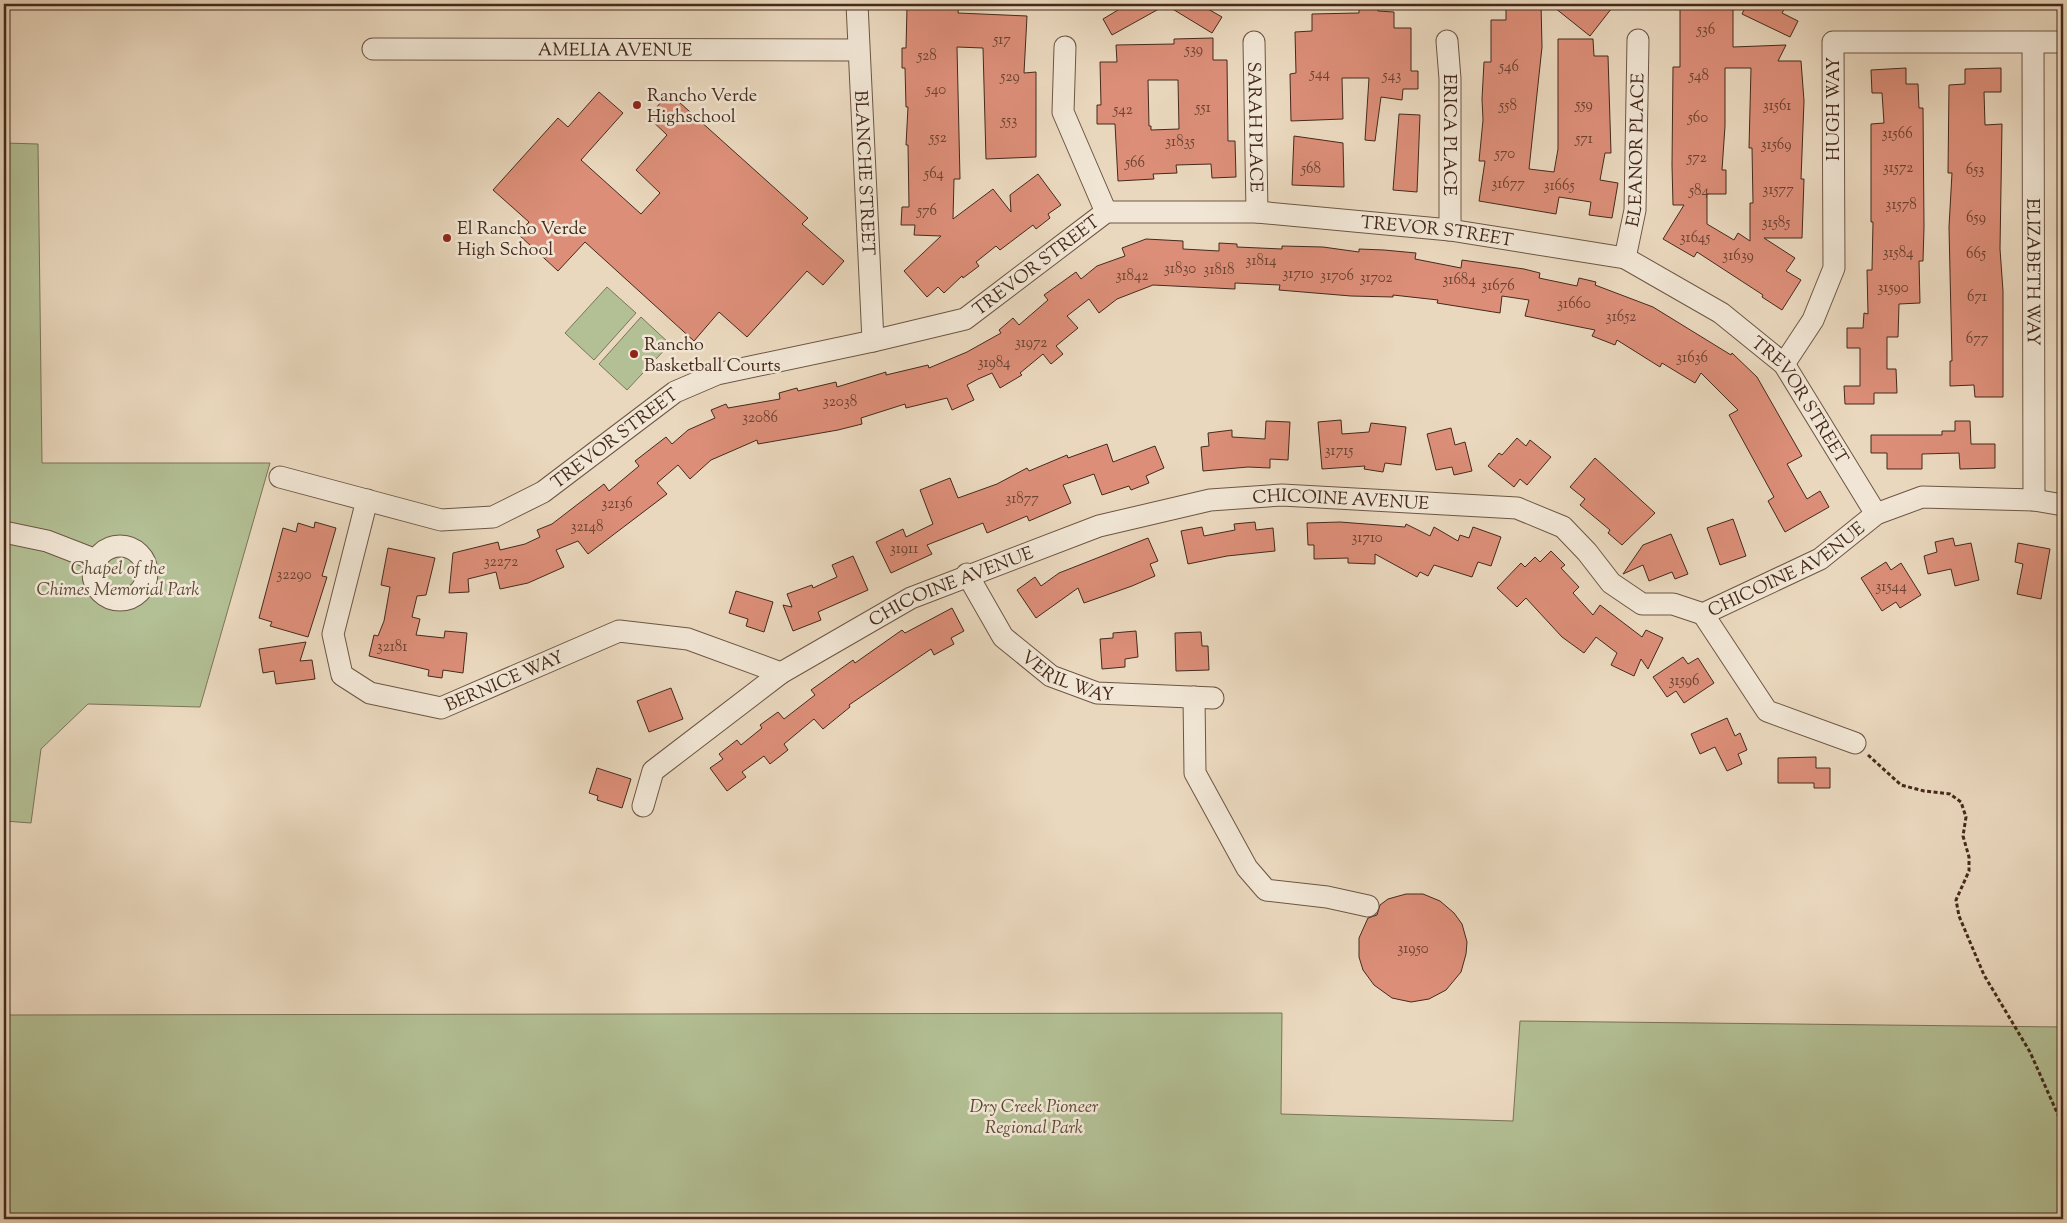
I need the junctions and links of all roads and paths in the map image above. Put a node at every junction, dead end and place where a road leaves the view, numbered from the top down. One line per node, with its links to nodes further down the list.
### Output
1 (857, 4): 9 (street, BLANCHE STREET)
2 (1638, 40): 13 (street, ELEANOR PLACE)
3 (1447, 41): 12 (street, ERICA PLACE)
4 (1254, 42): 11 (street, SARAH PLACE)
5 (2032, 42): 6 (street, HUGH WAY); 15 (street, HUGH WAY); 18 (street, ELIZABETH WAY)
6 (2063, 42)
7 (1065, 47): 10 (street)
8 (373, 49): 9 (street, AMELIA AVENUE)
9 (858, 50): 14 (street, BLANCHE STREET)
10 (1106, 212): 11 (street, TREVOR STREET); 14 (street, TREVOR STREET)
11 (1257, 212): 12 (street, TREVOR STREET)
12 (1450, 230): 13 (street, TREVOR STREET)
13 (1625, 258): 15 (street, TREVOR STREET)
14 (873, 341): 17 (street, TREVOR STREET)
15 (1784, 364): 20 (street, TREVOR STREET)
16 (280, 477): 17 (street, TREVOR STREET)
17 (367, 500): 25 (street, BERNICE WAY)
18 (2034, 500): 19 (street, CHICOINE AVENUE); 20 (street, CHICOINE AVENUE)
19 (2063, 505)
20 (1876, 514): 24 (street, CHICOINE AVENUE)
21 (4, 532): 22 (street)
22 (96, 560)
23 (967, 574): 24 (street, CHICOINE AVENUE); 25 (street, CHICOINE AVENUE); 28 (street, VERIL WAY)
24 (1703, 614): 26 (street)
25 (781, 673): 27 (street, CHICOINE AVENUE)
26 (1855, 743): 29 (path)
27 (643, 806)
28 (1368, 906)
29 (2063, 1126)

